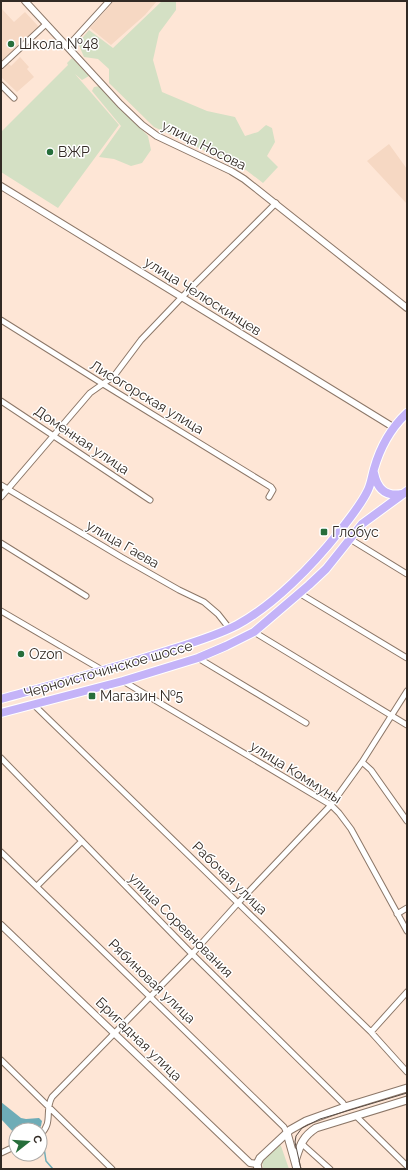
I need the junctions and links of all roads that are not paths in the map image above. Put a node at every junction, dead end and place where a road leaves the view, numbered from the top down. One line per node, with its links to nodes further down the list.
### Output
1 (25, 1): 3 (street, улица Носова)
2 (109, 1): 4 (street)
3 (46, 24): 4 (street, улица Носова); 5 (street)
4 (67, 47): 9 (street, улица Носова)
5 (1, 66)
6 (1, 85): 7 (street)
7 (14, 98)
8 (1, 186): 10 (street, улица Челюскинцев)
9 (276, 203): 10 (street); 11 (street, улица Носова)
10 (182, 297): 13 (street); 16 (street, улица Челюскинцев)
11 (407, 308)
12 (1, 320): 13 (street, Лисогорская улица)
13 (103, 384): 17 (street); 23 (street, Лисогорская улица)
14 (1, 401): 17 (street, Доменная улица)
15 (407, 413): 16 (main road, Черноисточинское шоссе)
16 (393, 427): 18 (main road, Черноисточинское шоссе)
17 (53, 435): 20 (street); 24 (street, Доменная улица)
18 (374, 470): 21 (main road); 31 (main road, Черноисточинское шоссе)
19 (1, 485): 20 (street, улица Гаева)
20 (7, 488): 22 (street); 31 (street, улица Гаева)
21 (405, 492): 25 (main road, Черноисточинское шоссе)
22 (1, 496)
23 (269, 497)
24 (150, 500)
25 (350, 539): 27 (street); 28 (main road, Черноисточинское шоссе)
26 (1, 543): 29 (street)
27 (407, 574)
28 (299, 593): 32 (main road, Черноисточинское шоссе); 34 (street)
29 (86, 596)
30 (1, 611): 35 (street)
31 (229, 628): 35 (main road, Черноисточинское шоссе)
32 (254, 632): 33 (main road, Черноисточинское шоссе); 42 (street)
33 (198, 658): 36 (main road, Черноисточинское шоссе); 43 (street)
34 (407, 658)
35 (107, 670): 37 (main road); 39 (main road, Черноисточинское шоссе)
36 (123, 681): 37 (main road, Черноисточинское шоссе); 47 (street, улица Коммуны)
37 (114, 684): 40 (main road, Черноисточинское шоссе)
38 (407, 691): 42 (street)
39 (1, 699)
40 (34, 705): 41 (main road, Черноисточинское шоссе); 52 (street, Рабочая улица)
41 (1, 713)
42 (392, 716): 44 (street); 46 (street)
43 (306, 724)
44 (407, 725)
45 (1, 758): 49 (street, улица Соревнования)
46 (362, 762): 47 (street); 48 (street)
47 (331, 805): 52 (street); 54 (street, улица Коммуны)
48 (407, 821)
49 (82, 841): 51 (street); 57 (street, улица Соревнования)
50 (1, 852): 51 (street, Рябиновая улица)
51 (37, 886): 59 (street, Рябиновая улица)
52 (238, 903): 57 (street); 60 (street, Рабочая улица)
53 (407, 908): 54 (street)
54 (397, 914): 56 (street, улица Коммуны)
55 (1, 925): 61 (street, Бригадная улица)
56 (407, 931)
57 (192, 954): 59 (street); 67 (street, улица Соревнования)
58 (407, 992): 60 (street)
59 (151, 997): 61 (street); 70 (street, Рябиновая улица)
60 (371, 1032): 63 (street, Рабочая улица)
61 (114, 1033): 66 (street); 73 (street, Бригадная улица)
62 (1, 1060): 66 (street)
63 (407, 1072)
64 (407, 1088): 67 (main road)
65 (407, 1100): 68 (main road)
66 (49, 1107): 69 (street); 75 (street)
67 (344, 1107): 70 (main road)
68 (356, 1116): 71 (main road); 74 (street)
69 (48, 1123)
70 (286, 1130): 72 (main road); 73 (main road)
71 (301, 1143): 72 (main road); 77 (street)
72 (295, 1161): 76 (main road)
73 (258, 1166)
74 (407, 1166)
75 (112, 1169)
76 (297, 1169)
77 (330, 1169)

